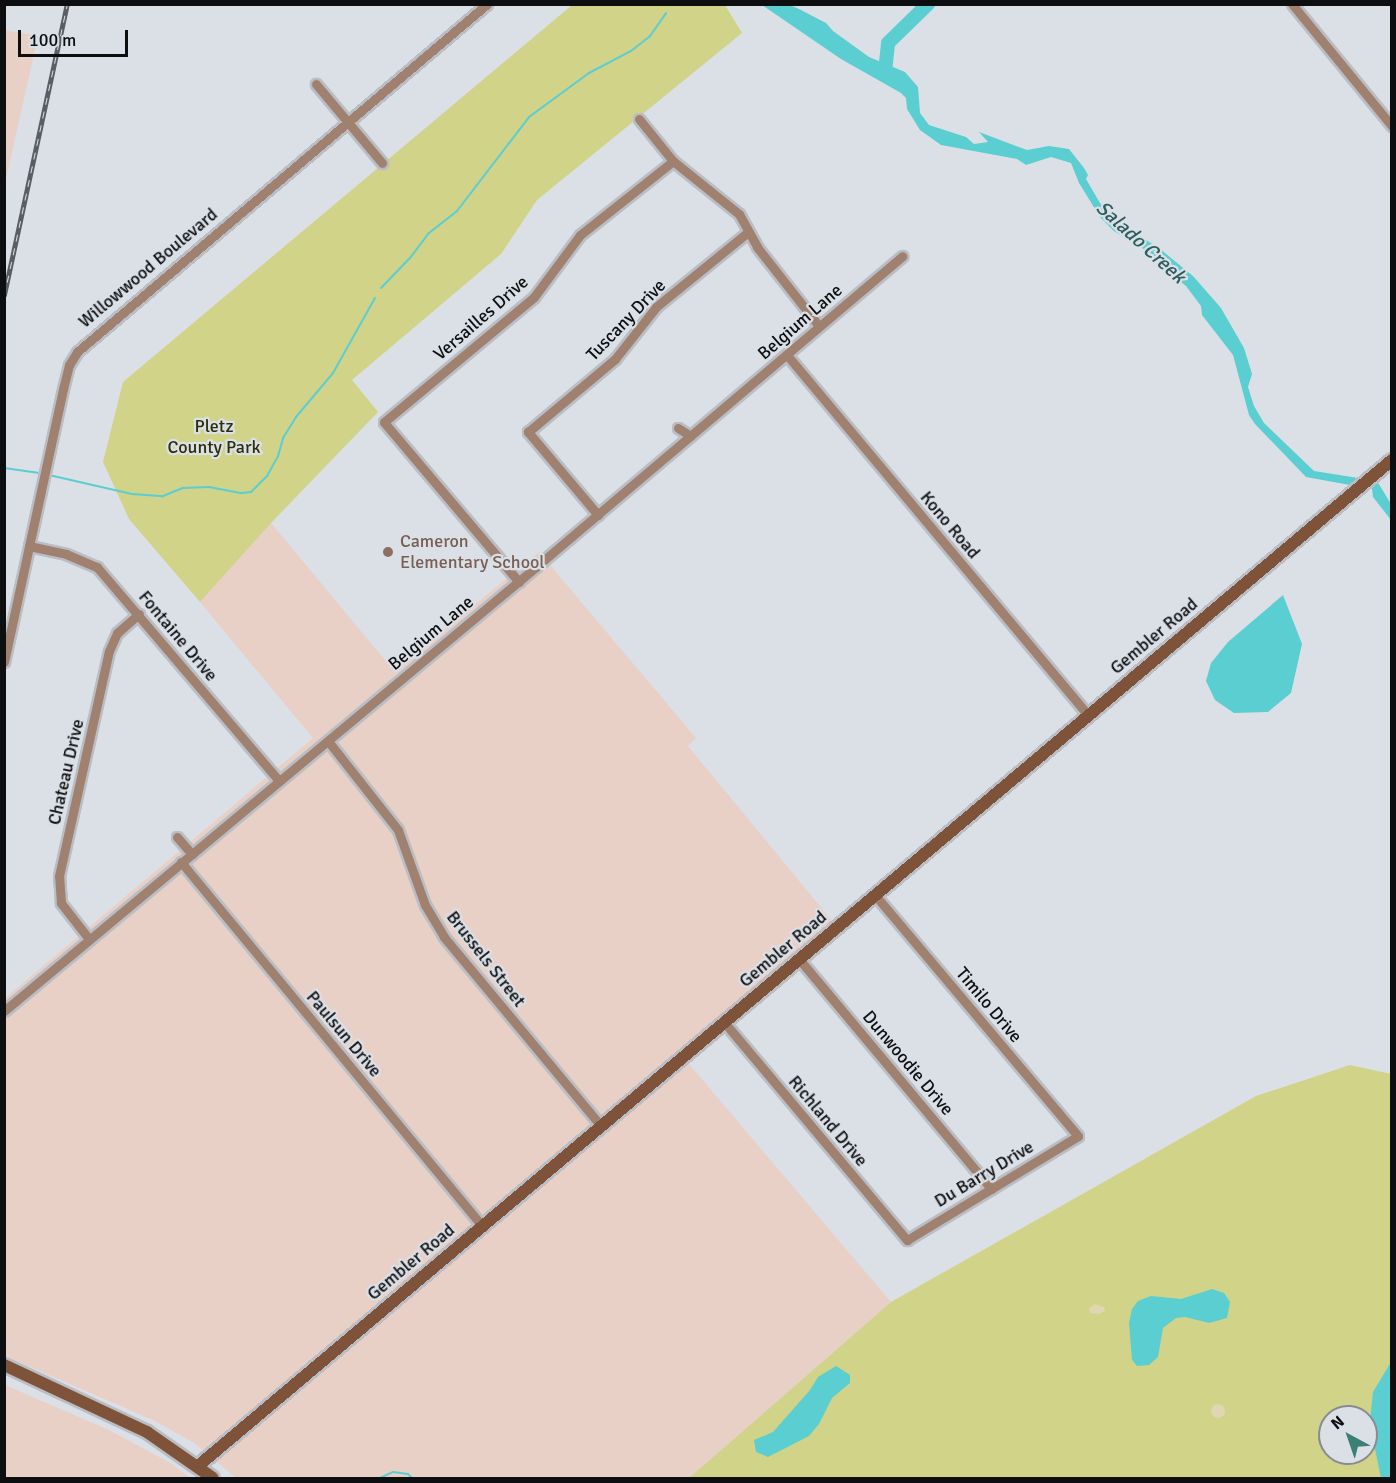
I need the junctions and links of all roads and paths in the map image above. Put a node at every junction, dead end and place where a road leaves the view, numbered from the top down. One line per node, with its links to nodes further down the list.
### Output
1 (487, 4): 5 (street, Willowwood Boulevard)
2 (1292, 4): 6 (street)
3 (316, 84): 5 (street)
4 (639, 119): 7 (street)
5 (347, 121): 8 (street); 17 (street, Willowwood Boulevard)
6 (1392, 126)
7 (672, 161): 9 (street); 18 (street, Versailles Drive)
8 (382, 163)
9 (748, 232): 11 (street); 16 (street, Tuscany Drive)
10 (902, 256): 11 (street, Belgium Lane)
11 (819, 326): 12 (street, Belgium Lane)
12 (787, 355): 14 (street, Belgium Lane); 21 (street, Kono Road)
13 (678, 428): 14 (street)
14 (691, 436): 16 (street, Belgium Lane)
15 (1392, 460): 21 (main road, Gembler Road)
16 (598, 515): 18 (street, Belgium Lane)
17 (29, 546): 19 (street, Fontaine Drive); 20 (street, Willowwood Boulevard)
18 (519, 582): 22 (street, Belgium Lane)
19 (139, 614): 23 (street, Fontaine Drive); 28 (street, Chateau Drive)
20 (4, 662)
21 (1088, 715): 27 (main road, Gembler Road)
22 (328, 741): 23 (street, Belgium Lane); 32 (street, Brussels Street)
23 (279, 781): 25 (street, Belgium Lane)
24 (177, 837): 25 (street)
25 (192, 854): 26 (street, Belgium Lane)
26 (182, 862): 28 (street, Belgium Lane); 35 (street, Paulsun Drive)
27 (875, 895): 29 (main road, Gembler Road); 33 (street, Timilo Drive)
28 (89, 939): 30 (street, Belgium Lane)
29 (799, 959): 31 (main road, Gembler Road); 34 (street, Dunwoodie Drive)
30 (7, 1005)
31 (724, 1022): 32 (main road, Gembler Road); 36 (street, Richland Drive)
32 (600, 1126): 35 (main road, Gembler Road)
33 (1078, 1136): 34 (street, Du Barry Drive)
34 (990, 1189): 36 (street, Du Barry Drive)
35 (482, 1226): 38 (main road, Gembler Road)
36 (907, 1240)
37 (4, 1365): 38 (main road)
38 (198, 1466): 39 (main road)
39 (213, 1479)

